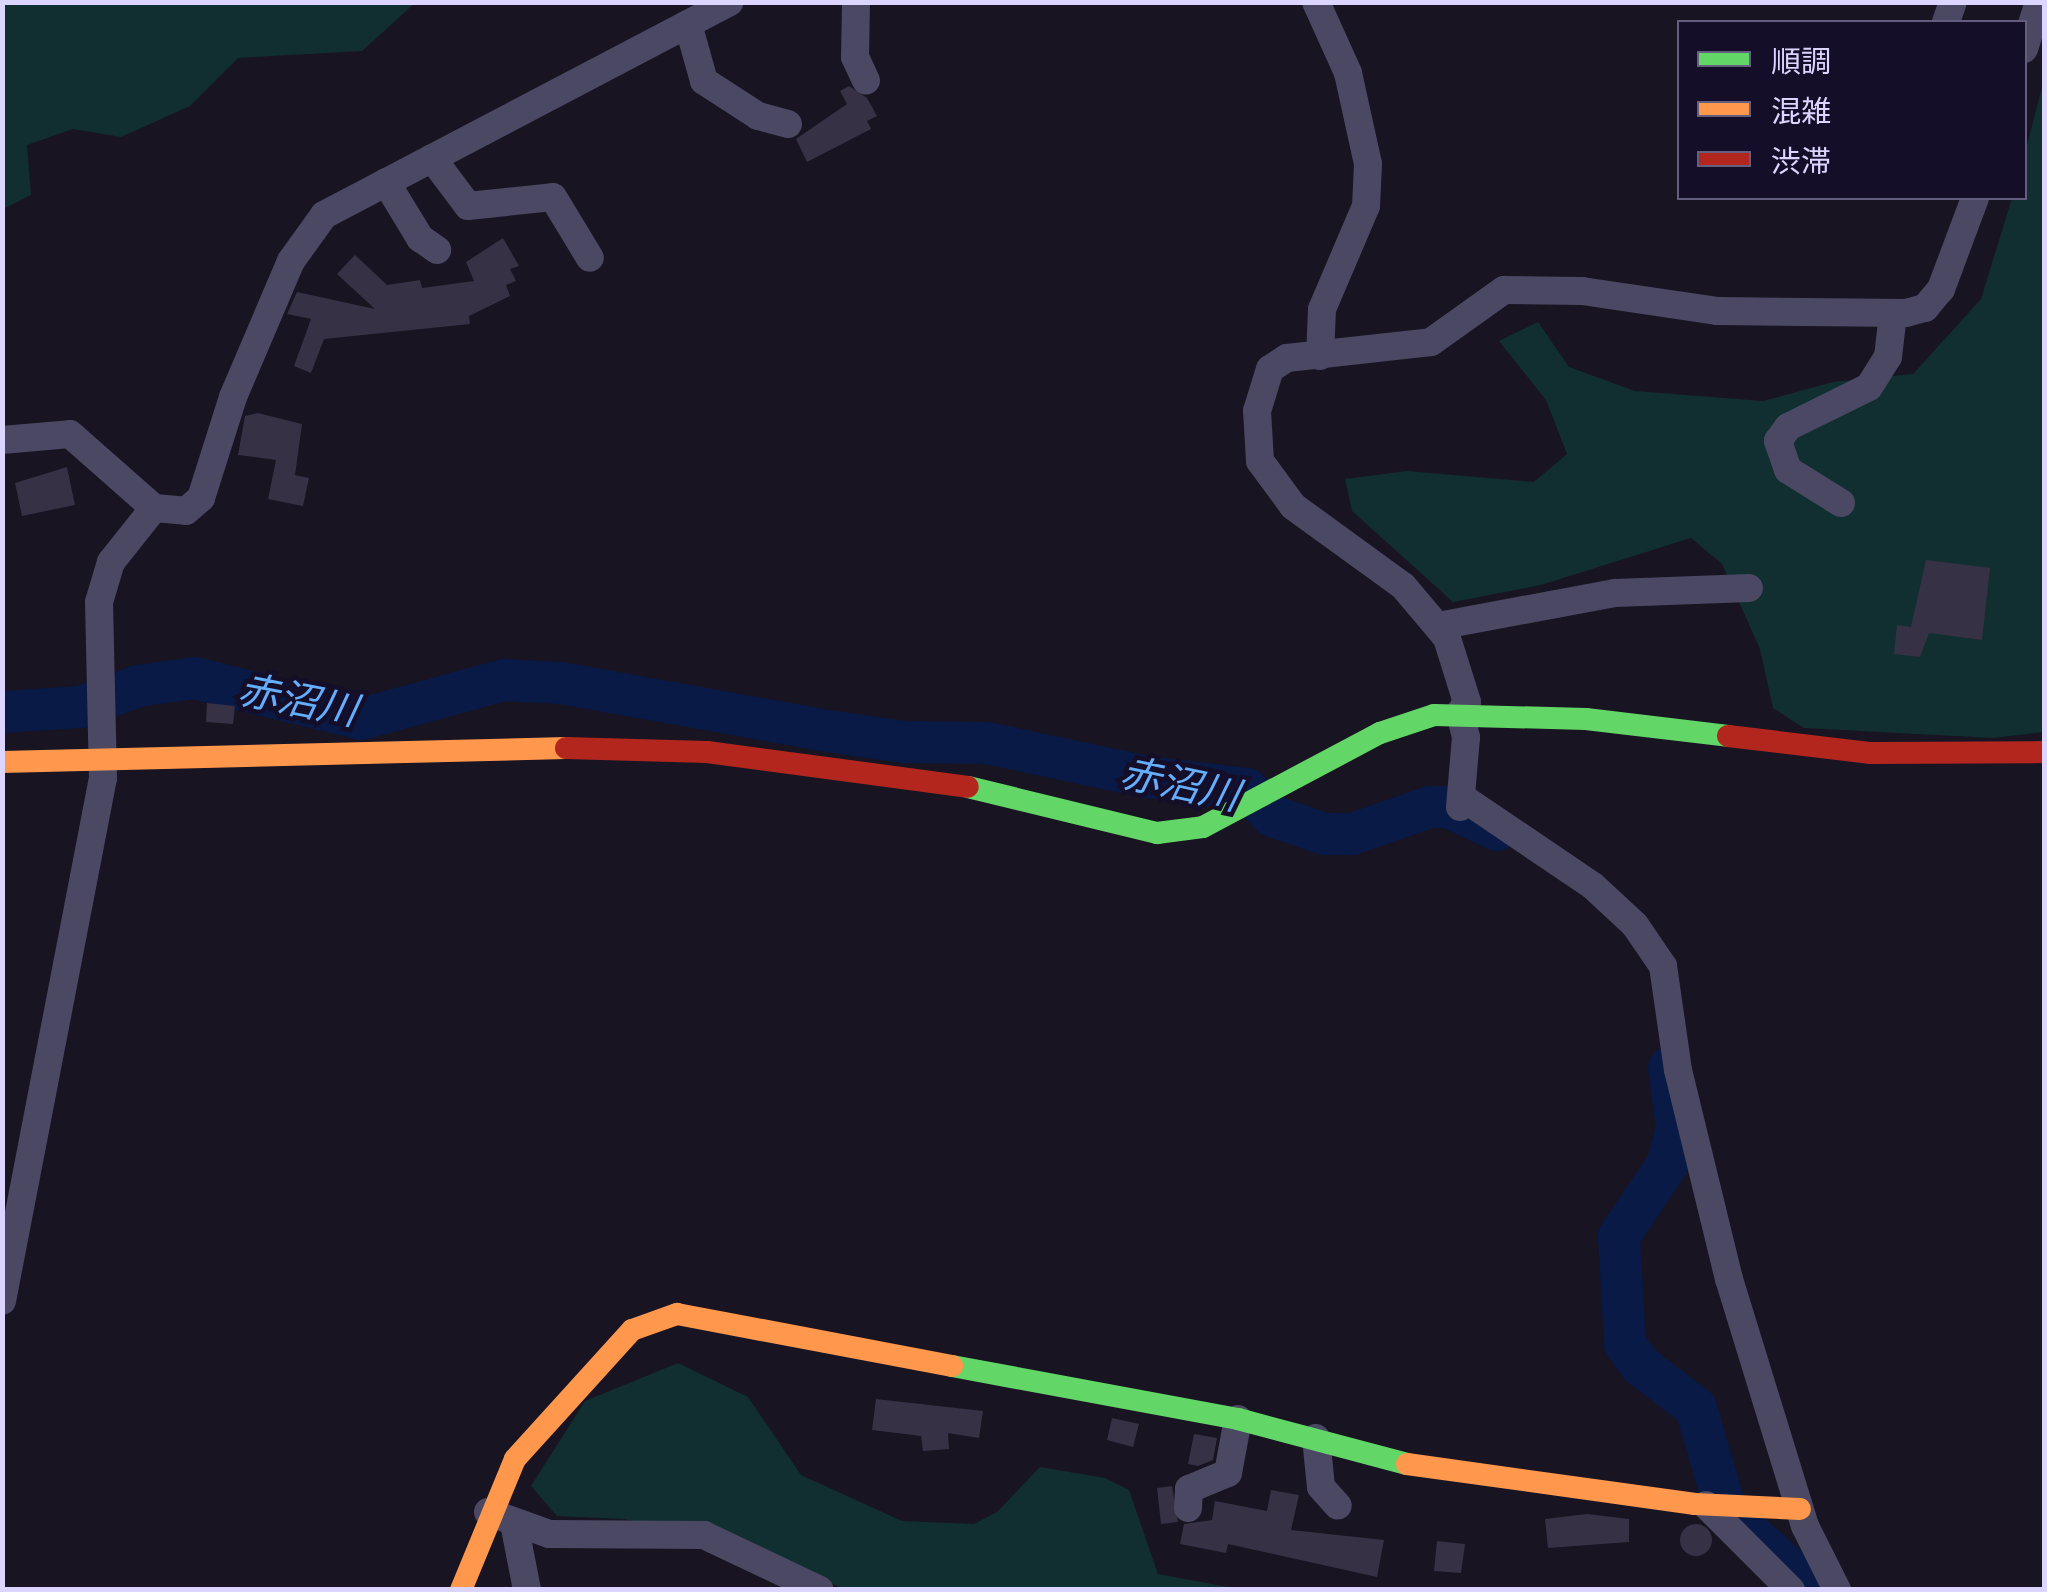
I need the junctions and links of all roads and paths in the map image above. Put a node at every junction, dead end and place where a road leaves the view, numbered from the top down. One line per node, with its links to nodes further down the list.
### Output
1 (730, 2): 5 (street)
2 (856, 2): 7 (street)
3 (1316, 2): 15 (street)
4 (2039, 2): 6 (street)
5 (688, 24): 8 (street); 9 (street)
6 (2027, 40)
7 (866, 82)
8 (788, 124)
9 (432, 158): 10 (street); 13 (street)
10 (386, 182): 12 (street); 18 (street)
11 (1974, 200): 14 (street)
12 (437, 250)
13 (590, 258)
14 (1893, 314): 15 (street); 17 (street)
15 (1320, 356): 20 (street)
16 (2, 440): 18 (street)
17 (1841, 503)
18 (154, 508): 23 (street)
19 (1749, 588): 20 (street)
20 (1438, 626): 21 (street)
21 (1460, 714): 22 (street); 23 (street); 31 (street)
22 (2044, 752)
23 (104, 759): 24 (street); 25 (street)
24 (2, 762)
25 (2, 1301)
26 (1238, 1419): 27 (street); 30 (street); 32 (street)
27 (1316, 1438): 28 (street); 29 (street)
28 (1338, 1506)
29 (1716, 1506): 31 (street); 37 (street)
30 (1188, 1508)
31 (1800, 1509): 33 (street)
32 (501, 1517): 34 (street); 35 (street); 36 (street)
33 (1835, 1589)
34 (461, 1590)
35 (527, 1590)
36 (820, 1590)
37 (1791, 1590)

